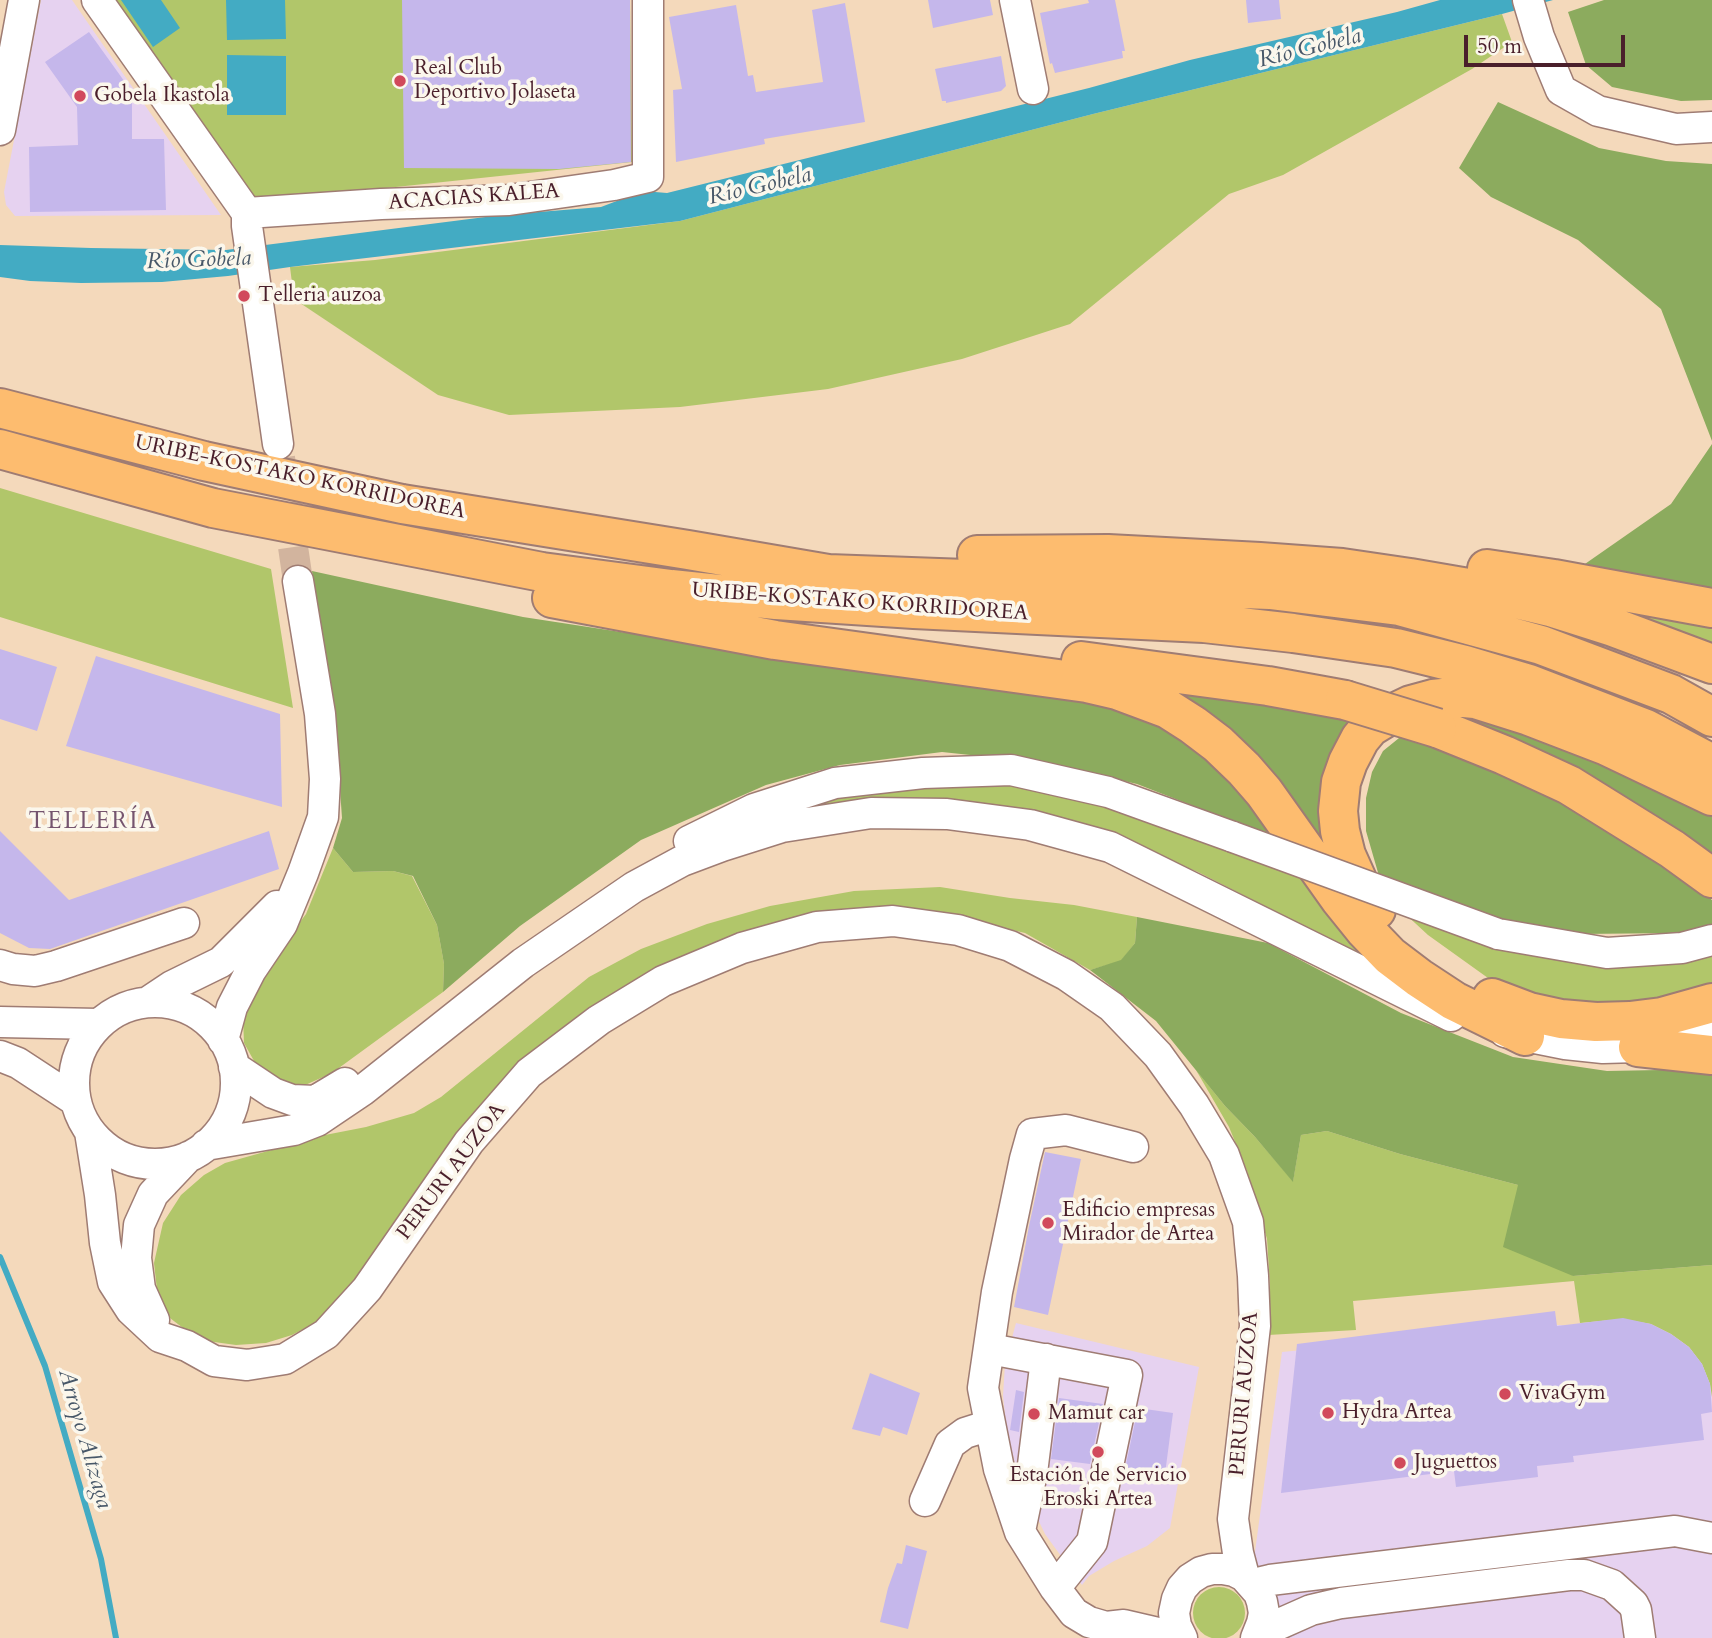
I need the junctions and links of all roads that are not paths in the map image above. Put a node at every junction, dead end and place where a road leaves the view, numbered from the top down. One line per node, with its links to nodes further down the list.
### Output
1 (24, 0): 8 (street)
2 (97, 0): 9 (street)
3 (648, 0): 9 (street, ACACIAS KALEA)
4 (1015, 0): 6 (street)
5 (1528, 0): 7 (street)
6 (1033, 89)
7 (1712, 127)
8 (0, 130)
9 (247, 220): 11 (street)
10 (0, 408): 14 (highway, URIBE-KOSTAKO KORRIDOREA)
11 (278, 444)
12 (0, 449): 13 (highway, URIBE-KOSTAKO KORRIDOREA)
13 (213, 508): 16 (highway); 21 (highway, URIBE-KOSTAKO KORRIDOREA)
14 (688, 550): 15 (highway); 20 (highway, URIBE-KOSTAKO KORRIDOREA)
15 (1108, 554): 18 (highway); 19 (highway)
16 (430, 575): 24 (highway, bridge); 33 (highway)
17 (298, 581): 23 (street)
18 (1712, 608)
19 (1712, 664)
20 (1712, 717)
21 (1712, 764)
22 (1712, 796): 29 (highway)
23 (303, 873): 28 (street); 35 (street)
24 (1712, 878)
25 (184, 923): 27 (street)
26 (1712, 940): 35 (street, bridge)
27 (0, 965)
28 (148, 1002): 31 (street); 35 (street)
29 (1712, 1003)
30 (0, 1022): 31 (street)
31 (98, 1024): 38 (street)
32 (1712, 1031): 34 (street)
33 (1525, 1036): 34 (street); 41 (street)
34 (1638, 1047): 36 (highway)
35 (229, 1053): 41 (street)
36 (1712, 1055)
37 (0, 1056): 38 (street)
38 (76, 1101): 39 (street)
39 (90, 1132): 41 (street); 42 (street)
40 (1133, 1147): 43 (street)
41 (197, 1151): 42 (street)
42 (187, 1346): 47 (street, PERURI AUZOA)
43 (990, 1349): 44 (street); 45 (street)
44 (1046, 1359): 48 (street); 52 (street)
45 (990, 1425): 46 (street); 48 (street)
46 (925, 1501)
47 (1233, 1519): 50 (street, PERURI AUZOA); 51 (street, PERURI AUZOA)
48 (1020, 1532): 52 (street)
49 (1712, 1538): 51 (street)
50 (1201, 1572): 51 (street); 53 (street, PERURI AUZOA)
51 (1248, 1580): 55 (street, PERURI AUZOA)
52 (1055, 1588): 54 (street)
53 (1177, 1600): 54 (street); 56 (street)
54 (1124, 1625): 56 (street)
55 (1257, 1636): 57 (street)
56 (1181, 1638)
57 (1640, 1638)

